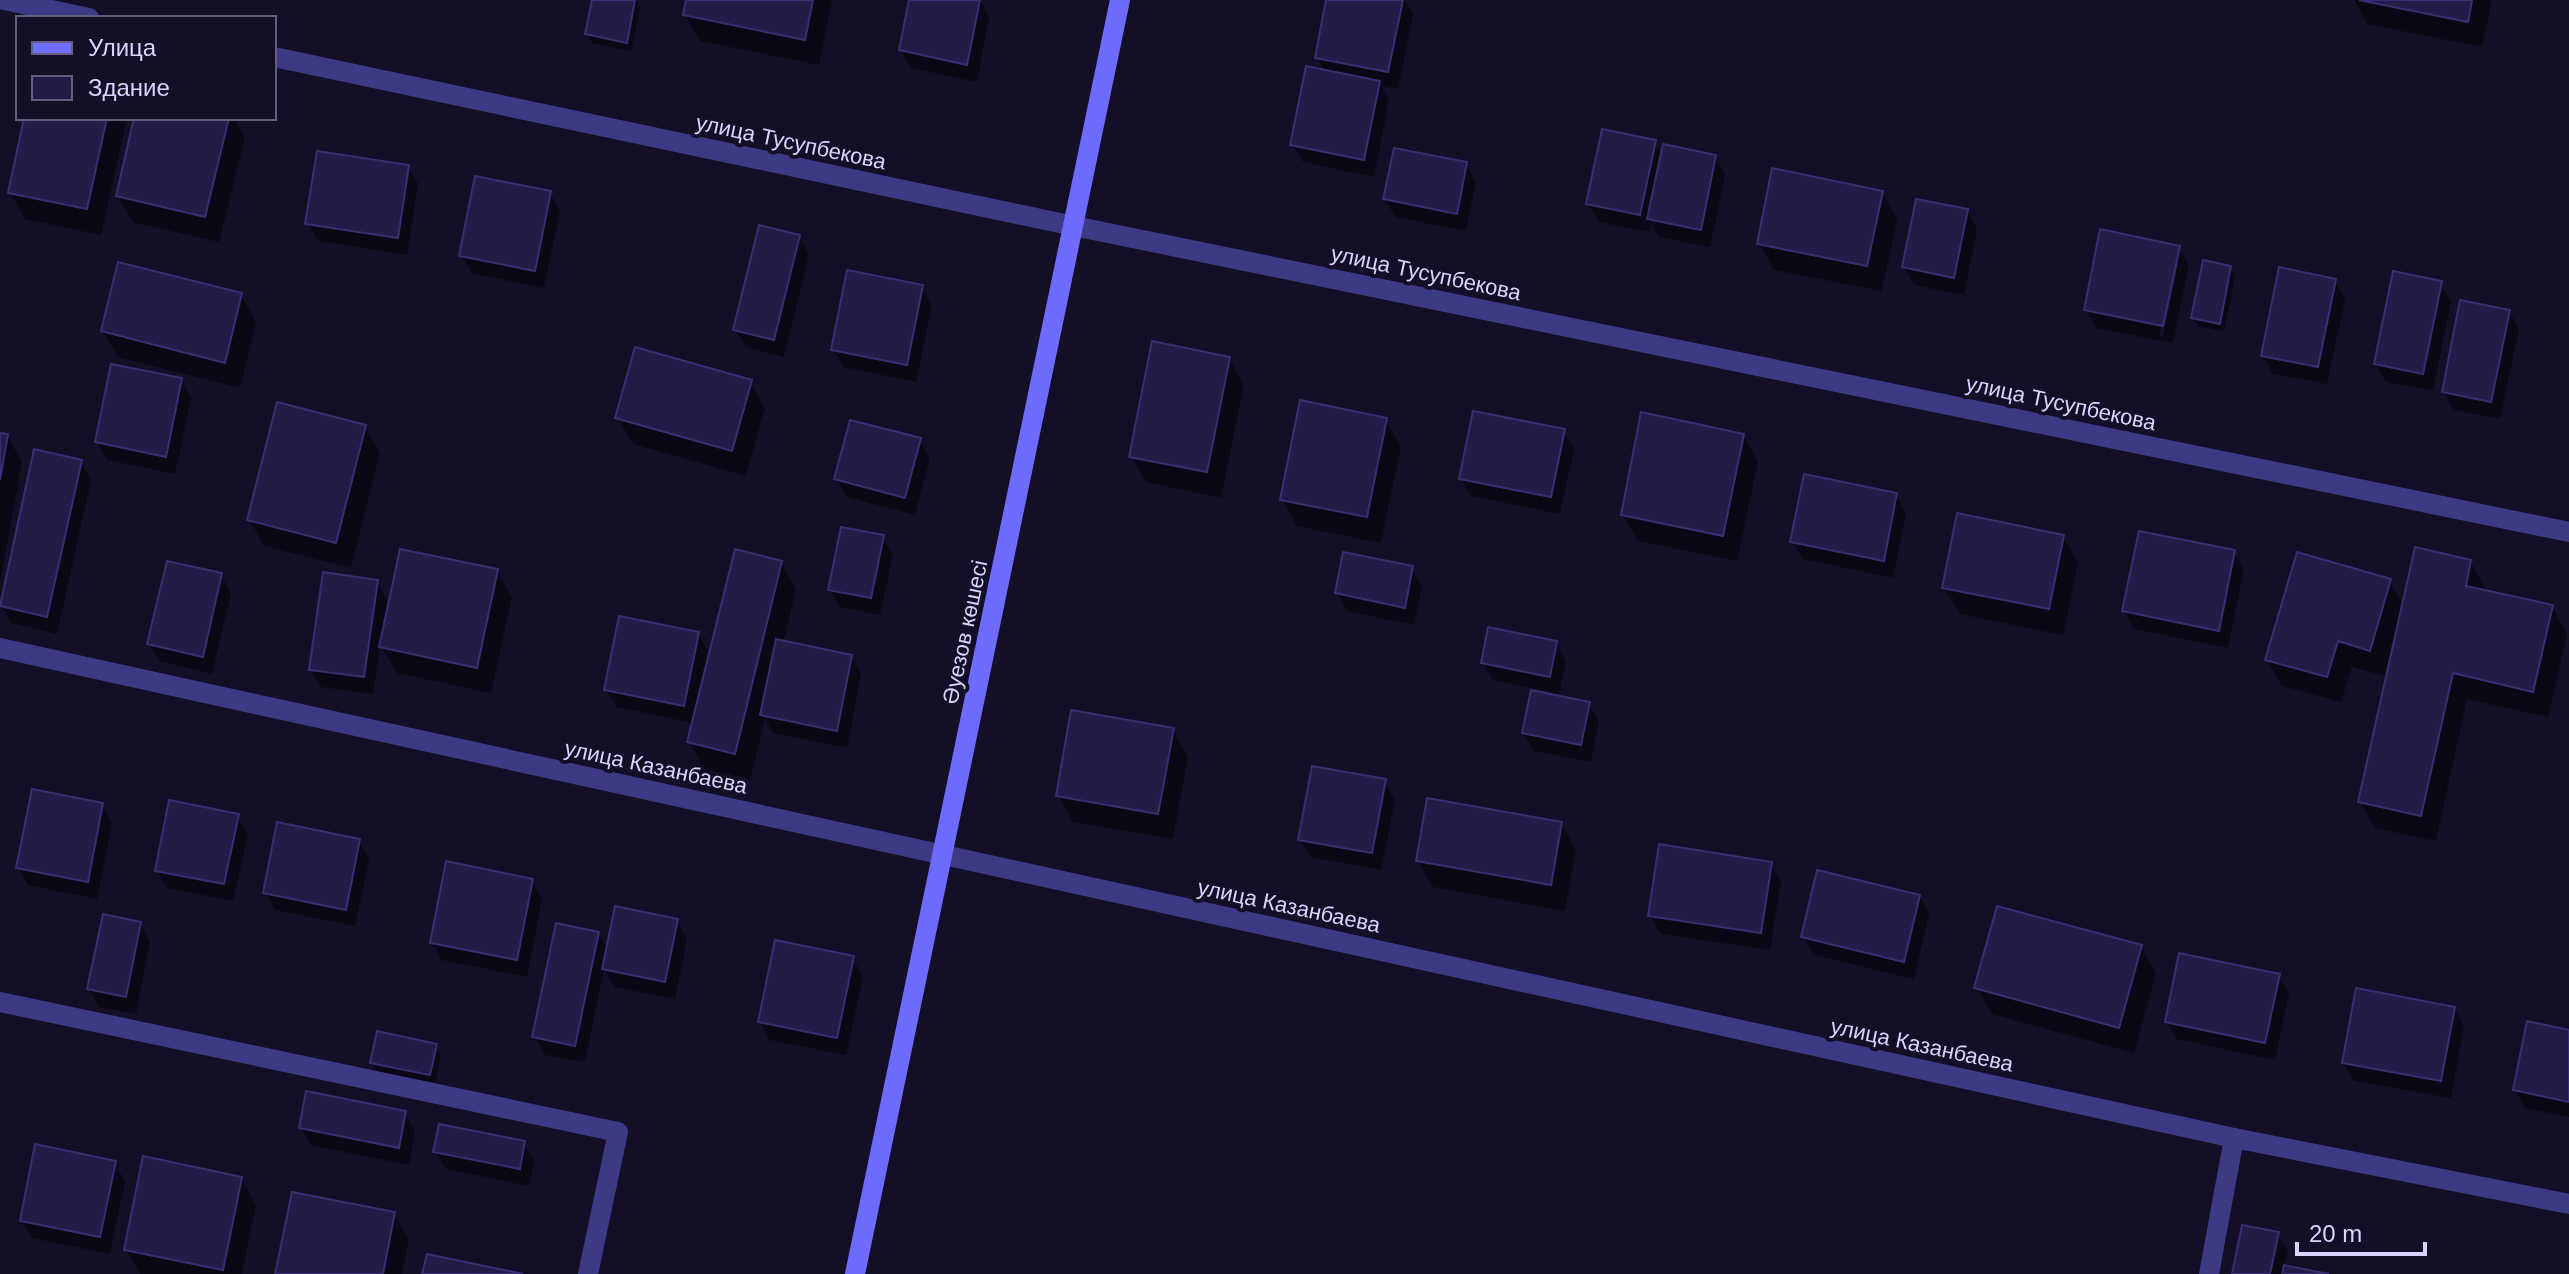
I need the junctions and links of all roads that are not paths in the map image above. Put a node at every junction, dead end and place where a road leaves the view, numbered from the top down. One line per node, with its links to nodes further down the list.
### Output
1 (4, 0): 3 (street)
2 (1120, 0): 5 (main road, Әуезов көшесі)
3 (80, 16)
4 (276, 57): 5 (street, улица Тусупбекова)
5 (1074, 226): 6 (street, улица Тусупбекова); 8 (main road, Әуезов көшесі)
6 (2569, 532)
7 (0, 648): 8 (street, улица Казанбаева)
8 (943, 855): 10 (street, улица Казанбаева); 13 (main road, Әуезов көшесі)
9 (0, 1002): 12 (street)
10 (2234, 1138): 11 (street, улица Казанбаева); 14 (street)
11 (2569, 1204)
12 (588, 1274)
13 (855, 1274)
14 (2209, 1274)

